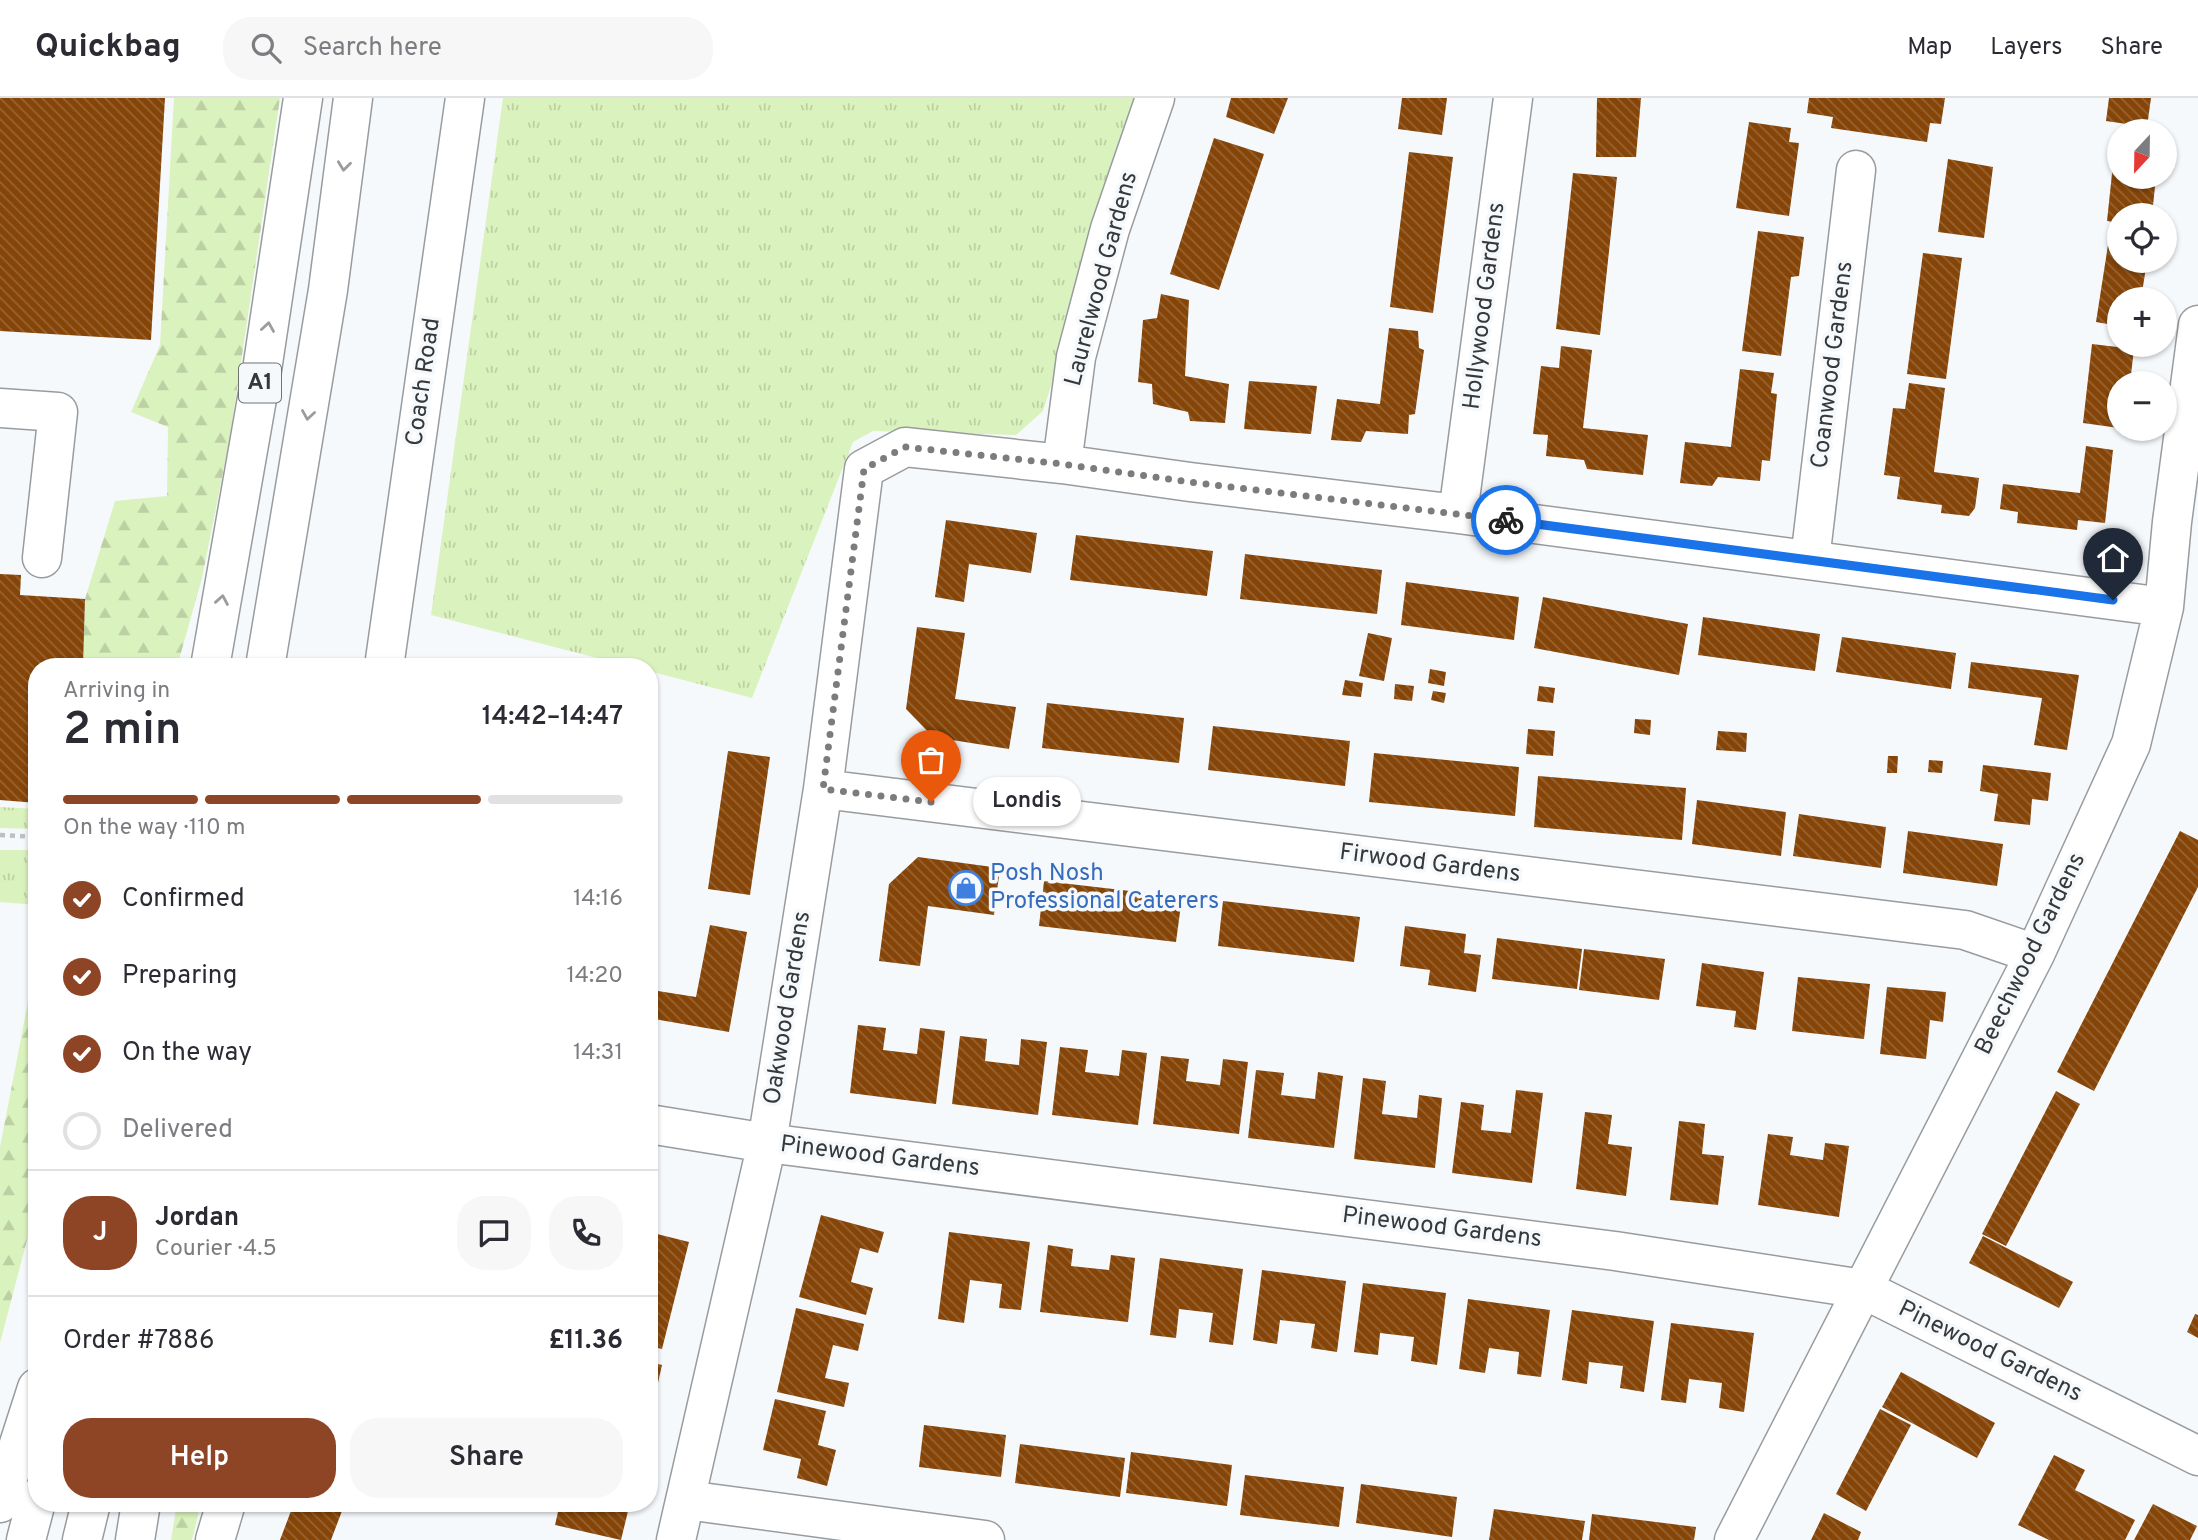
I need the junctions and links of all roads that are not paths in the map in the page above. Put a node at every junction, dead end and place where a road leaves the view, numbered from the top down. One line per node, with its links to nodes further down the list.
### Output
1 (303, 98): 14 (main road, A1, one-way to 1)
2 (353, 98): 15 (main road, A1, one-way to 15)
3 (465, 98): 16 (main road, Coach Road)
4 (1155, 98): 9 (main road, Laurelwood Gardens)
5 (1513, 98): 10 (main road, Hollywood Gardens)
6 (1856, 170): 12 (main road, Coanwood Gardens)
7 (2197, 338): 13 (main road, Beechwood Gardens)
8 (0, 408): 11 (main road)
9 (1062, 464): 10 (main road); 17 (main road, Oakwood Gardens)
10 (1458, 514): 12 (main road)
11 (42, 558)
12 (1810, 560): 13 (main road)
13 (2164, 607): 18 (main road, Beechwood Gardens)
14 (212, 658)
15 (267, 658)
16 (385, 658)
17 (823, 789): 18 (main road, Firwood Gardens); 20 (main road, Oakwood Gardens)
18 (2035, 954): 21 (main road, Beechwood Gardens)
19 (658, 1125): 20 (main road, Pinewood Gardens)
20 (767, 1143): 21 (main road, Pinewood Gardens); 24 (main road, Oakwood Gardens)
21 (1863, 1289): 23 (main road, Pinewood Gardens); 36 (main road, Beechwood Gardens)
22 (28, 1416): 25 (main road)
23 (2198, 1456)
24 (686, 1500): 34 (main road, Oakwood Gardens); 35 (main road)
25 (0, 1503)
26 (33, 1512): 30 (main road)
27 (89, 1512): 31 (main road)
28 (140, 1512): 32 (main road)
29 (223, 1512): 33 (main road)
30 (26, 1540)
31 (82, 1540)
32 (135, 1540)
33 (215, 1540)
34 (676, 1540)
35 (985, 1540)
36 (1734, 1540)

